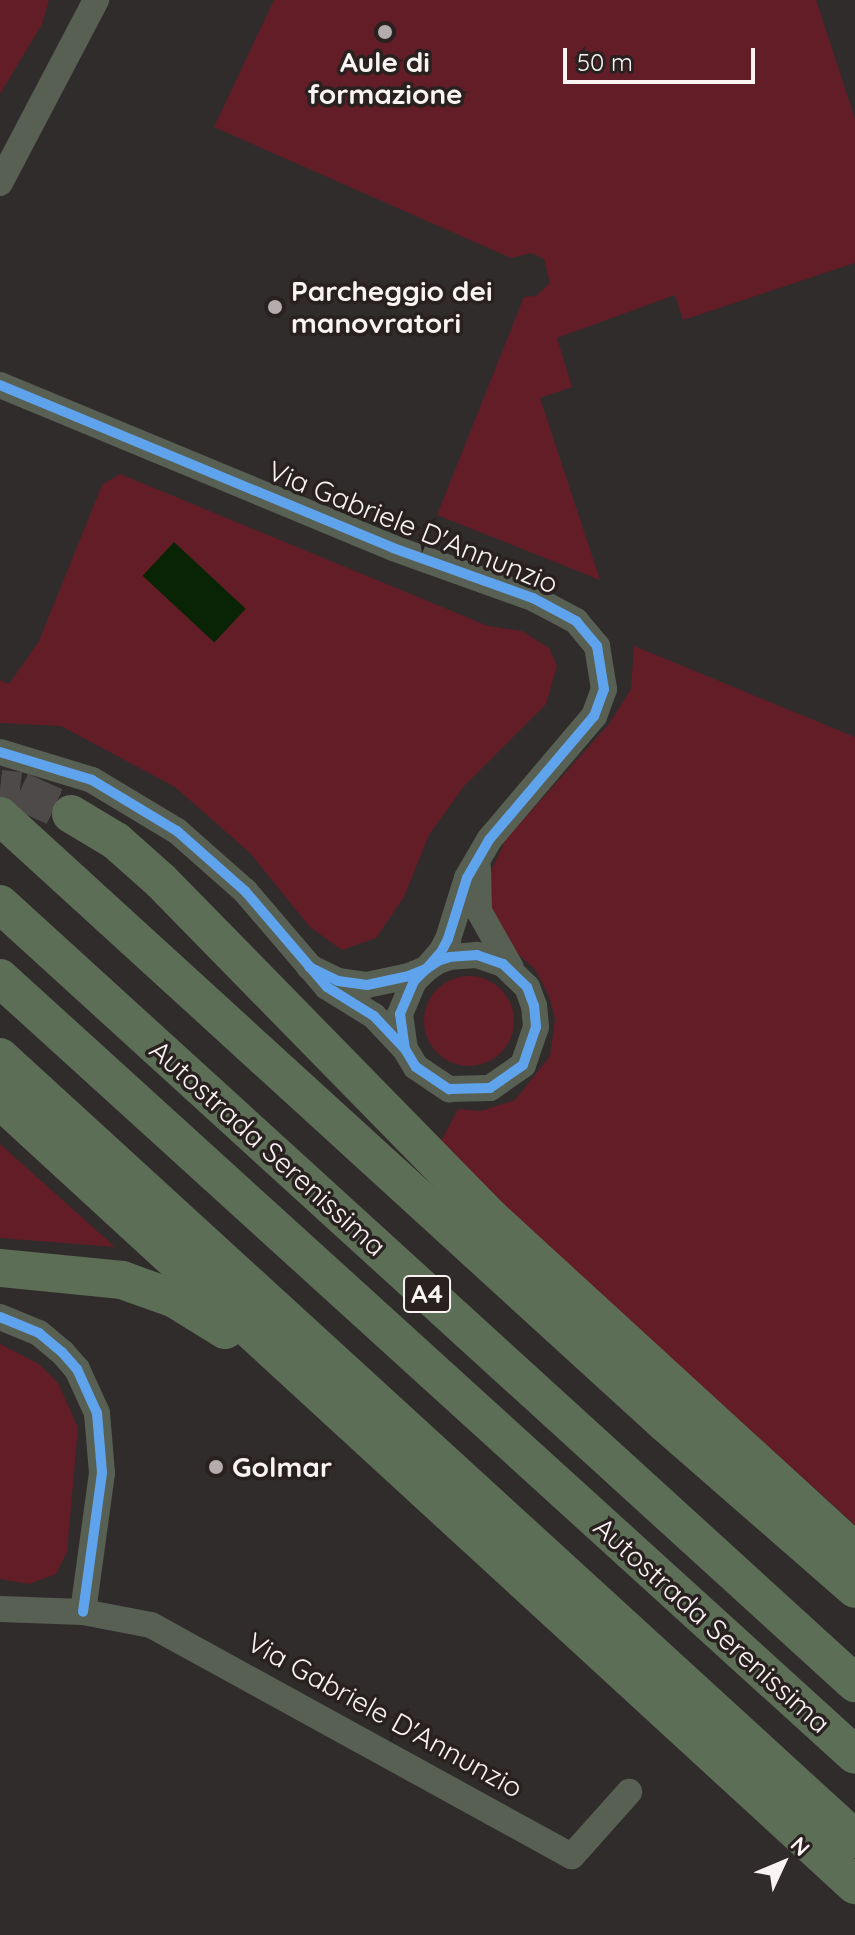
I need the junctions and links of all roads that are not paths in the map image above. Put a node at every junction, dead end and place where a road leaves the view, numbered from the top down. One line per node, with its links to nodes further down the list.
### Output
1 (96, 0): 2 (street)
2 (0, 183)
3 (0, 385): 7 (street, Via Gabriele D'Annunzio)
4 (0, 752): 9 (street)
5 (71, 814): 20 (highway)
6 (6, 821): 18 (highway, A4)
7 (478, 860): 10 (street, Via Gabriele D'Annunzio); 11 (street)
8 (0, 904): 25 (highway, Autostrada Serenissima / A4)
9 (309, 967): 10 (street); 13 (street)
10 (426, 969): 11 (street); 13 (street)
11 (514, 972): 13 (street)
12 (0, 978): 26 (highway, Autostrada Serenissima / A4)
13 (405, 1049)
14 (0, 1057): 28 (highway)
15 (0, 1100): 19 (highway)
16 (0, 1268): 19 (highway)
17 (0, 1317): 24 (street)
18 (665, 1423): 21 (highway, A4); 22 (highway)
19 (477, 1538): 29 (highway)
20 (855, 1551)
21 (855, 1589)
22 (855, 1608)
23 (0, 1609): 24 (street, Via Gabriele D'Annunzio)
24 (83, 1612): 27 (street, Via Gabriele D'Annunzio)
25 (855, 1683)
26 (855, 1755)
27 (629, 1792)
28 (855, 1839)
29 (855, 1885)

